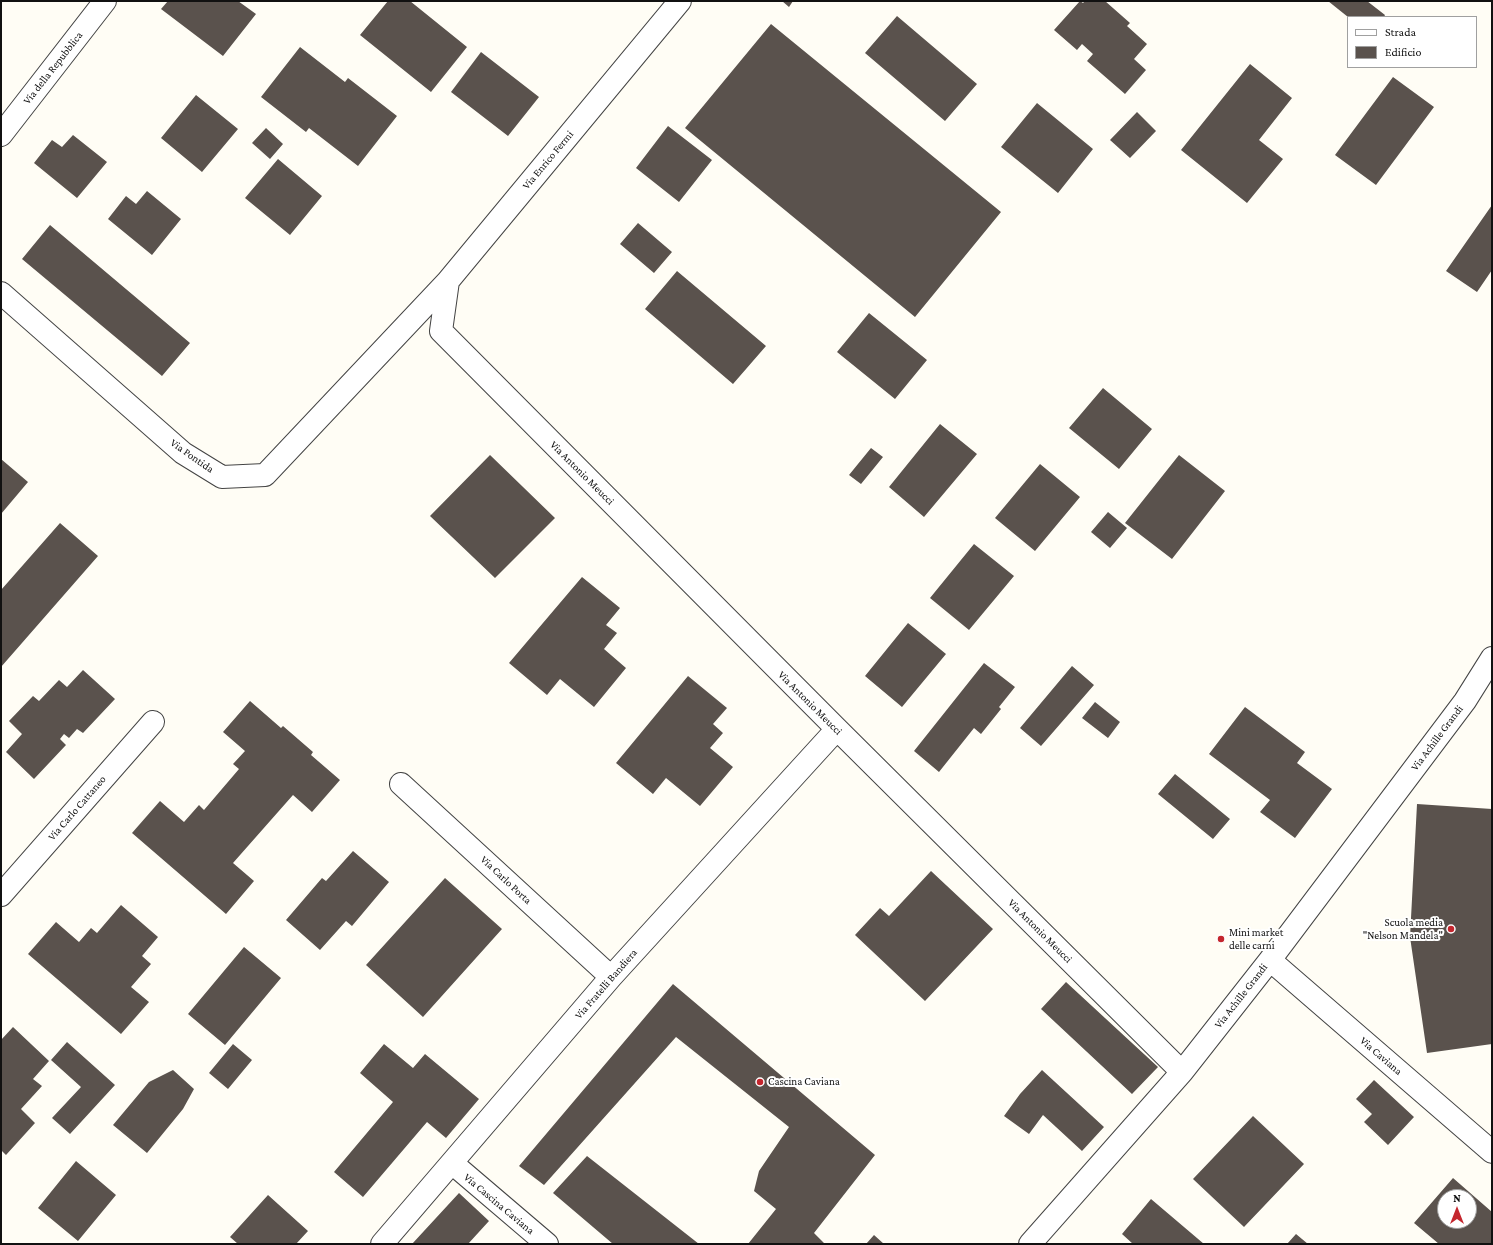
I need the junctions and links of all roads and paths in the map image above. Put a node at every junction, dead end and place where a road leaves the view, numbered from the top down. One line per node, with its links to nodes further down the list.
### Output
1 (105, 1): 3 (street, Via della Repubblica)
2 (680, 1): 4 (street, Via Enrico Fermi)
3 (1, 135)
4 (448, 281): 5 (street, Via Pontida); 8 (street, Via Antonio Meucci)
5 (1, 293)
6 (1492, 658): 11 (street, Via Achille Grandi)
7 (153, 722): 10 (street, Via Carlo Cattaneo)
8 (836, 729): 12 (street, Via Fratelli Bandiera); 13 (street, Via Antonio Meucci)
9 (401, 784): 12 (street, Via Carlo Porta)
10 (1, 895)
11 (1270, 960): 13 (street, Via Achille Grandi); 14 (street, Via Caviana)
12 (611, 977): 15 (street, Via Fratelli Bandiera)
13 (1182, 1072): 18 (street, Via Achille Grandi)
14 (1492, 1152)
15 (452, 1163): 16 (street, Via Fratelli Bandiera); 17 (street, Via Cascina Caviana)
16 (382, 1244)
17 (547, 1244)
18 (1030, 1244)

